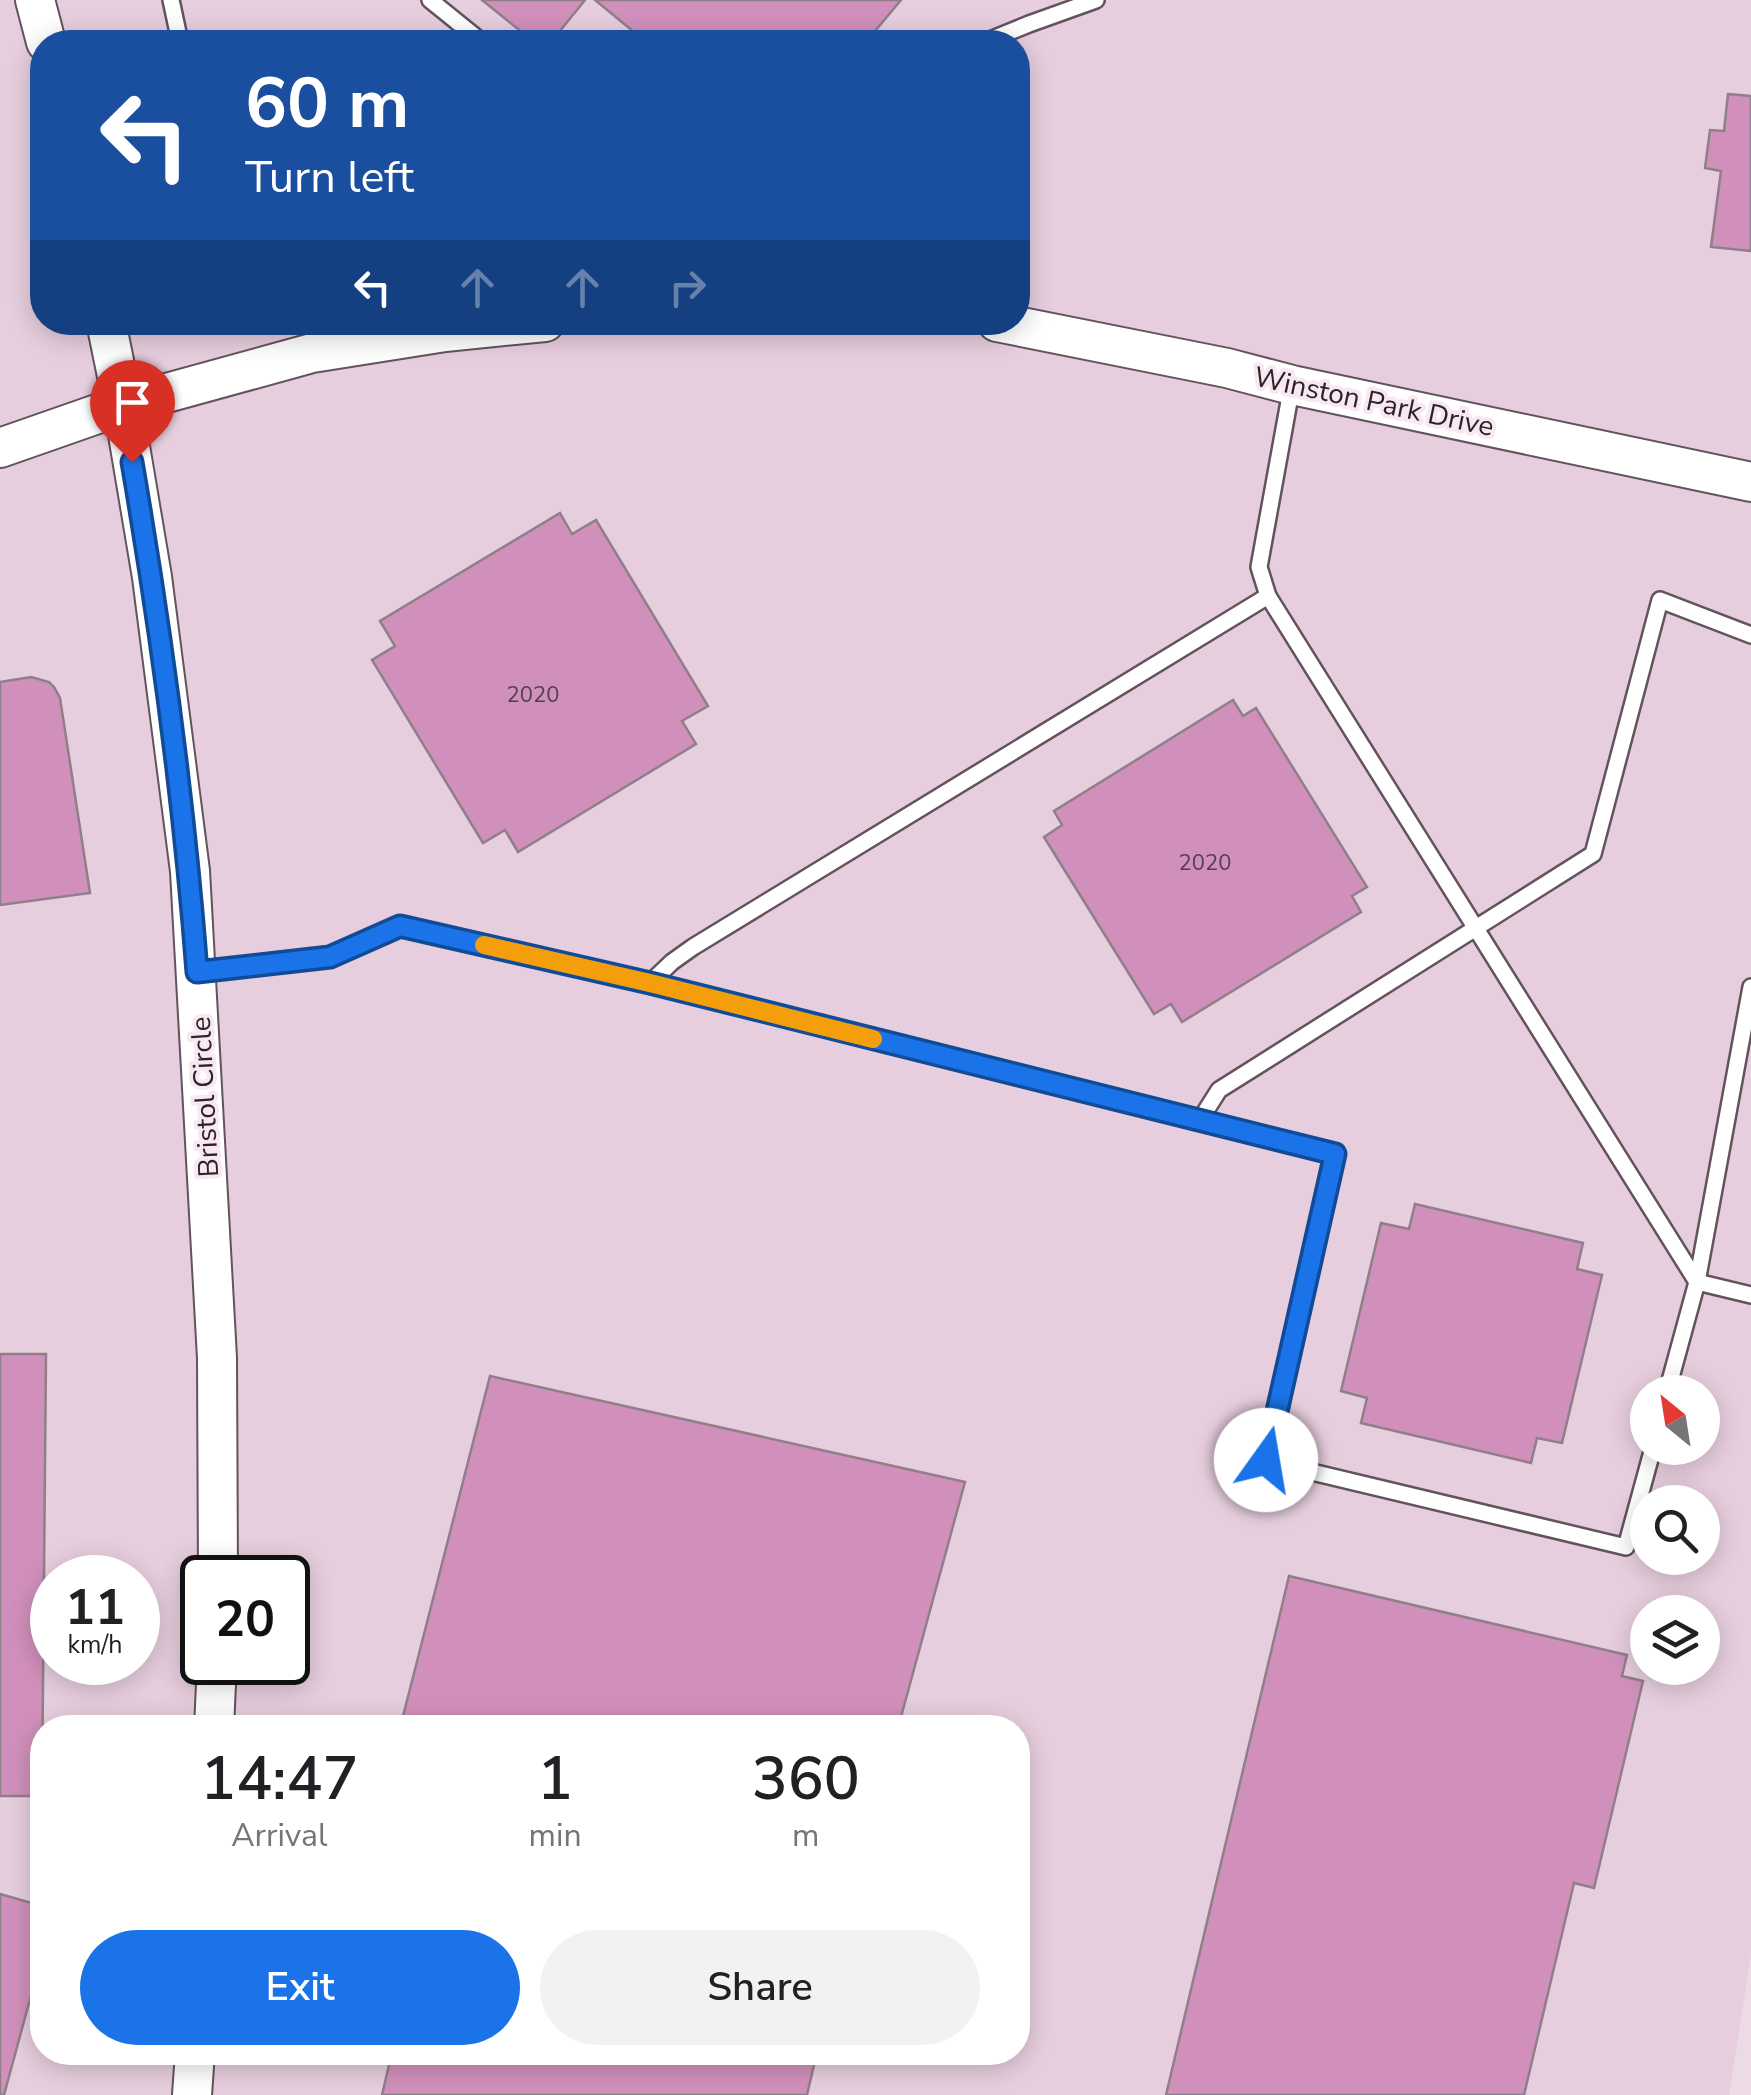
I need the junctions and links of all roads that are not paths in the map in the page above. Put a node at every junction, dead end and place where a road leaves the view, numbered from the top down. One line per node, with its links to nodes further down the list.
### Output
1 (35, 0): 5 (street)
2 (170, 0): 6 (lane)
3 (430, 0): 7 (lane)
4 (1096, 0): 8 (lane)
5 (43, 30)
6 (177, 30)
7 (467, 30)
8 (1014, 30)
9 (1030, 329): 12 (street, Winston Park Drive)
10 (109, 335): 13 (street, Bristol Circle)
11 (426, 335): 13 (street)
12 (1292, 385): 15 (street, Winston Park Drive); 16 (lane)
13 (123, 405): 14 (street); 19 (street, Bristol Circle)
14 (0, 448)
15 (1751, 482)
16 (1268, 596): 18 (lane); 20 (lane)
17 (1751, 635): 18 (lane)
18 (1474, 929): 22 (lane); 23 (lane)
19 (197, 972): 20 (lane); 27 (street, Bristol Circle)
20 (650, 983): 22 (lane)
21 (1751, 987): 23 (lane)
22 (1200, 1120): 26 (lane)
23 (1697, 1282): 24 (lane); 25 (lane)
24 (1751, 1296)
25 (1672, 1375)
26 (1647, 1465)
27 (218, 1555)
28 (216, 1685): 29 (street)
29 (215, 1715)
30 (194, 2065): 31 (street)
31 (192, 2095)

